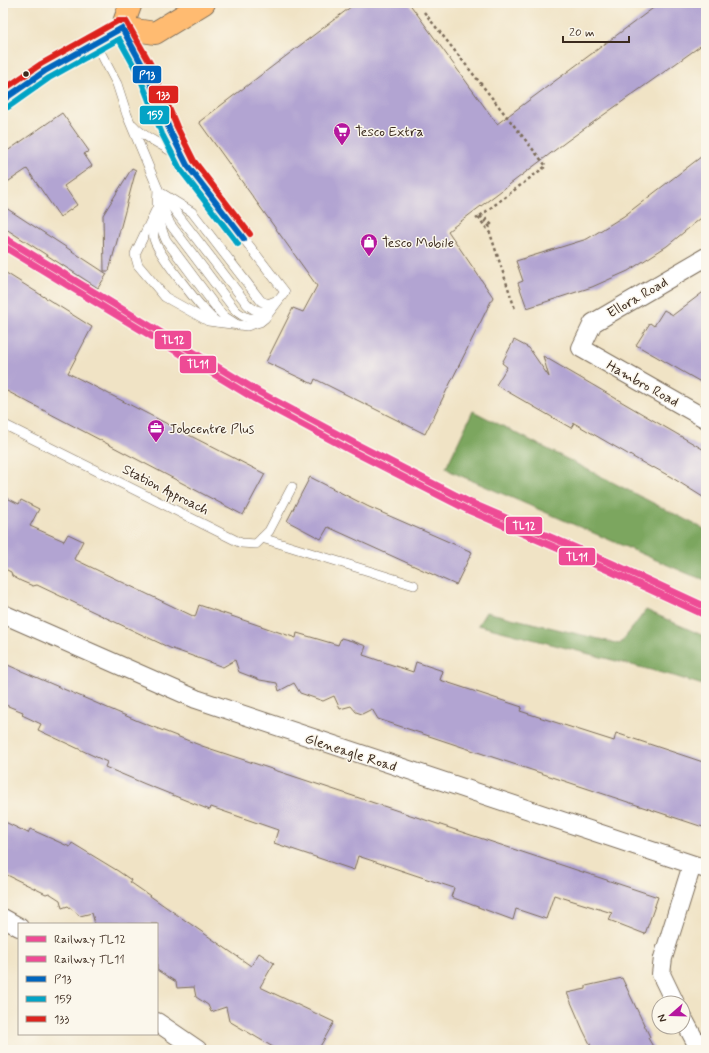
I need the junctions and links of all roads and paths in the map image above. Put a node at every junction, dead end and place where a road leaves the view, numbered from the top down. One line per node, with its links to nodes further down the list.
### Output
1 (131, 3): 4 (highway)
2 (204, 3): 4 (highway)
3 (424, 12): 11 (path)
4 (122, 28): 5 (highway); 8 (lane)
5 (96, 44): 6 (highway); 7 (lane)
6 (3, 100)
7 (127, 115): 8 (lane); 9 (lane)
8 (187, 165): 13 (lane)
9 (158, 188): 10 (lane); 13 (lane); 14 (lane); 17 (lane)
10 (160, 205): 16 (lane); 17 (lane); 18 (lane)
11 (479, 218): 11 (path); 15 (path)
12 (706, 257): 19 (street, Ellora Road)
13 (283, 294): 14 (lane)
14 (274, 305): 16 (lane)
15 (515, 309)
16 (269, 313): 18 (lane)
17 (225, 325): 18 (lane)
18 (247, 326)
19 (581, 348): 20 (street, Hambro Road)
20 (706, 419)
21 (3, 424): 23 (lane, Station Approach)
22 (292, 487): 23 (lane)
23 (262, 538): 24 (lane)
24 (414, 585)
25 (3, 614): 26 (street, Gleneagle Road)
26 (699, 867): 29 (street)
27 (3, 918): 28 (street)
28 (18, 926)
29 (671, 995)
30 (158, 1023): 32 (street)
31 (691, 1033): 33 (street)
32 (198, 1050)
33 (700, 1050)

